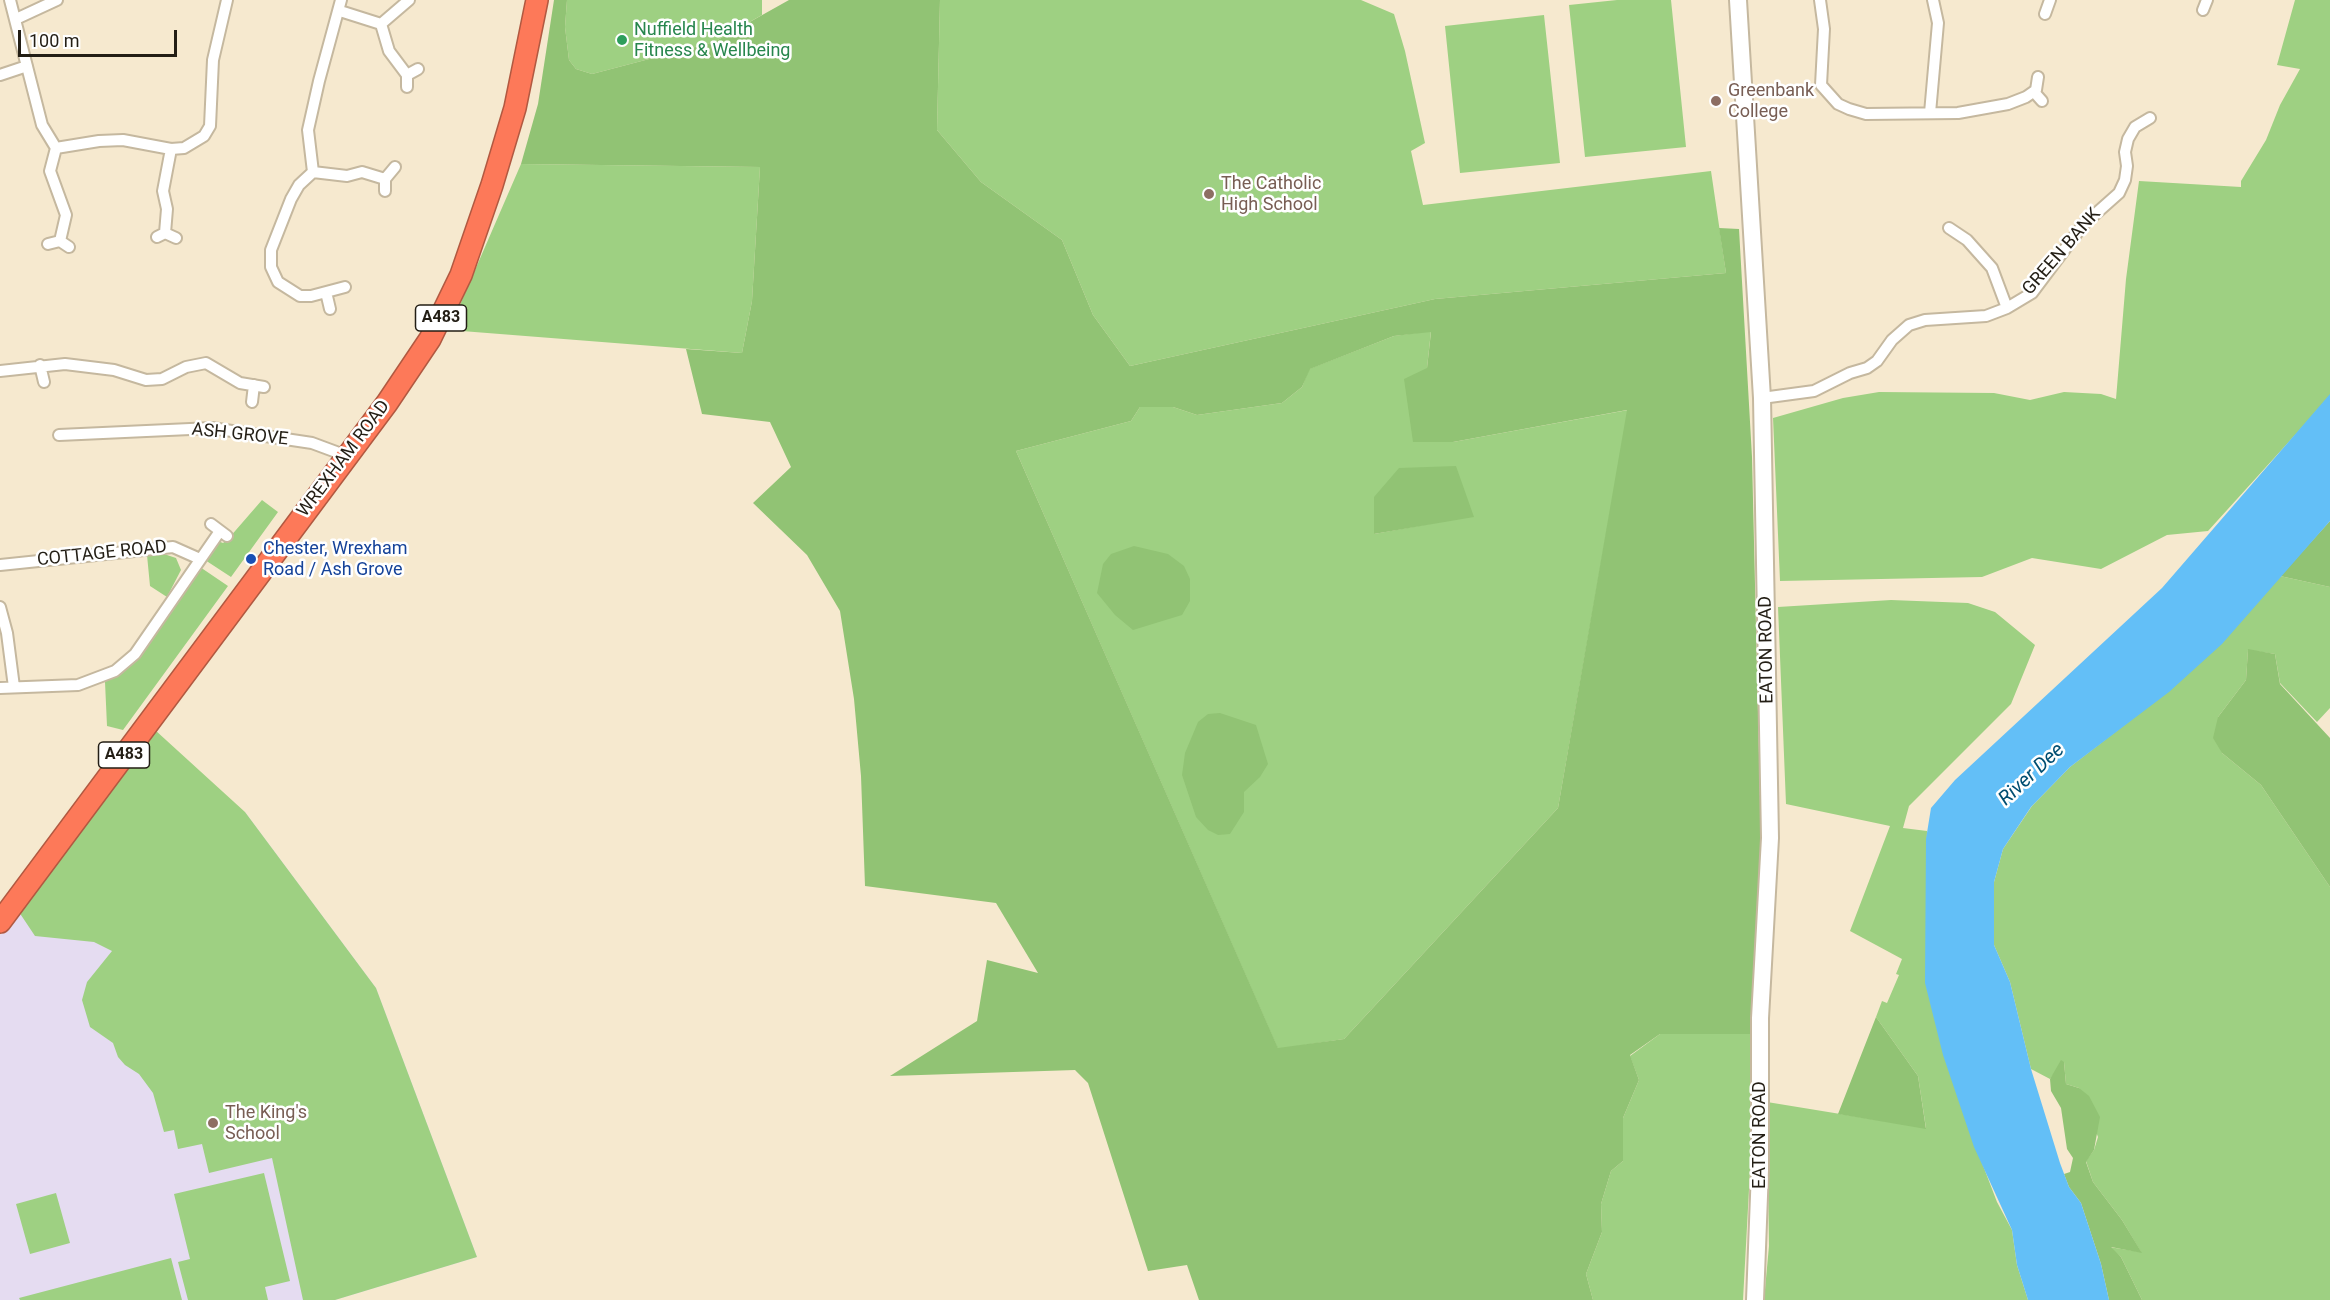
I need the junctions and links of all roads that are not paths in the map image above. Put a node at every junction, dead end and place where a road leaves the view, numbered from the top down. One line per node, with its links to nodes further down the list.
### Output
1 (10, 0): 12 (street)
2 (57, 0): 12 (street)
3 (227, 0): 25 (street)
4 (409, 0): 13 (street)
5 (537, 0): 41 (highway, WREXHAM ROAD / A483)
6 (1738, 0): 38 (street, EATON ROAD)
7 (1820, 0): 22 (street)
8 (1934, 0): 22 (street)
9 (2050, 0): 11 (street)
10 (341, 6): 13 (street); 27 (street)
11 (2045, 14)
12 (16, 19): 14 (street)
13 (381, 24): 17 (street)
14 (27, 66): 16 (street); 24 (street)
15 (418, 69): 17 (street)
16 (0, 75)
17 (407, 75): 19 (street)
18 (2038, 77): 20 (street)
19 (407, 87)
20 (2034, 92): 21 (street); 22 (street)
21 (2042, 101)
22 (1930, 113)
23 (2150, 118): 33 (street, GREEN BANK)
24 (56, 148): 25 (street); 30 (street)
25 (171, 149): 29 (street)
26 (395, 168): 27 (street)
27 (313, 172): 32 (street)
28 (1949, 228): 33 (street)
29 (176, 238)
30 (48, 244)
31 (345, 286): 32 (street)
32 (326, 292): 34 (street)
33 (2007, 308): 38 (street, GREEN BANK)
34 (330, 309)
35 (40, 365): 36 (street); 37 (street); 39 (street)
36 (0, 371)
37 (44, 382)
38 (1762, 398): 49 (street, EATON ROAD)
39 (252, 402)
40 (59, 435): 41 (street, ASH GROVE)
41 (347, 456): 48 (highway, WREXHAM ROAD / A483)
42 (219, 531): 43 (street)
43 (200, 559): 44 (street, COTTAGE ROAD); 46 (street)
44 (0, 565)
45 (0, 607): 46 (street)
46 (14, 687): 47 (street)
47 (0, 688)
48 (0, 922)
49 (1755, 1300)

